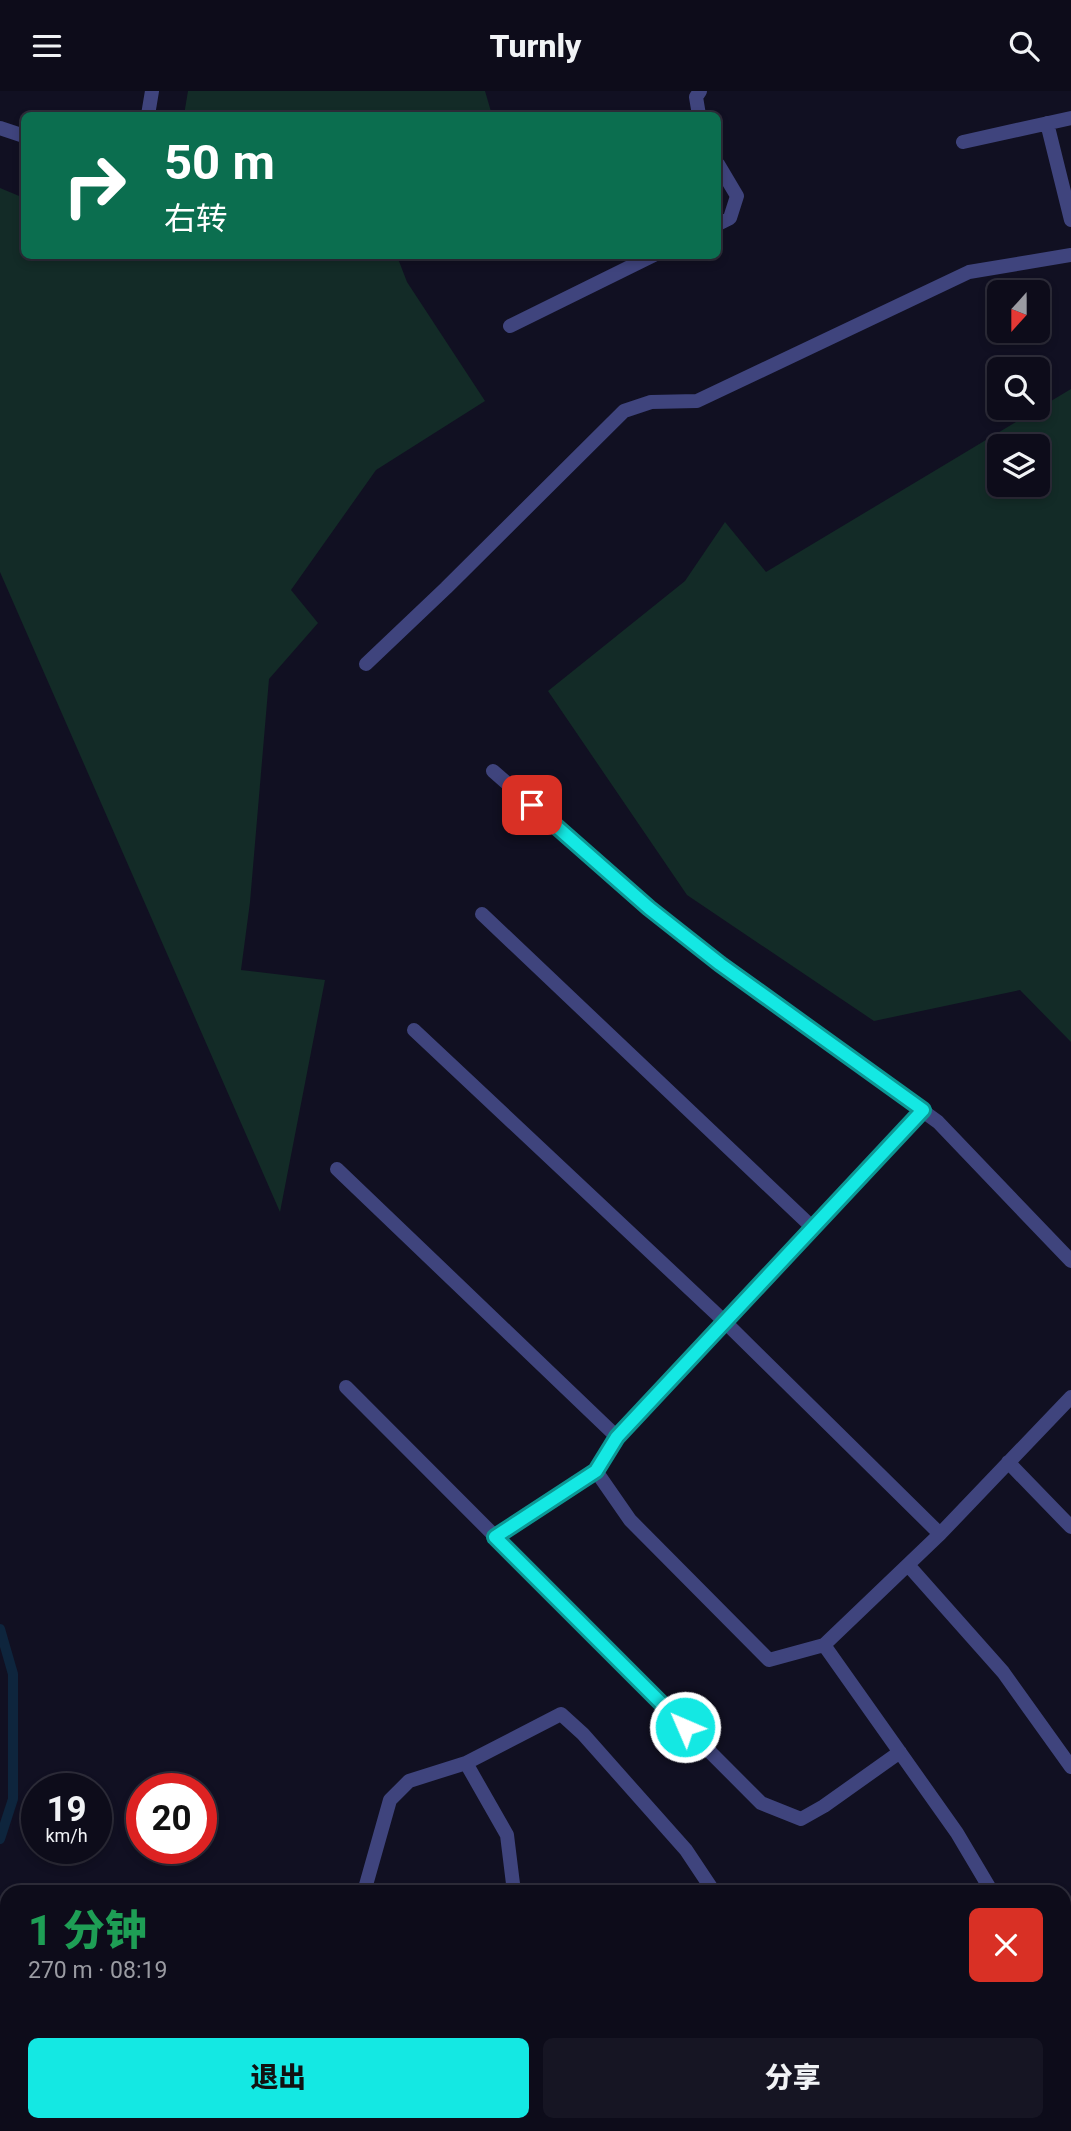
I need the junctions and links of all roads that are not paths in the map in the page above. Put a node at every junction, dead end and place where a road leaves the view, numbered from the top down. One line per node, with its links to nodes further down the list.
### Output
1 (152, 91): 3 (lane)
2 (700, 91): 4 (lane)
3 (148, 112)
4 (698, 112)
5 (1071, 118): 6 (lane)
6 (1047, 123): 9 (lane); 11 (lane)
7 (0, 128): 8 (lane)
8 (21, 135)
9 (963, 142)
10 (721, 169): 12 (lane)
11 (1071, 220)
12 (721, 223)
13 (1071, 255): 16 (lane)
14 (646, 259): 15 (lane)
15 (510, 326)
16 (366, 664)
17 (494, 771): 20 (lane)
18 (482, 914): 22 (lane)
19 (414, 1030): 24 (lane)
20 (923, 1110): 22 (lane); 23 (lane)
21 (337, 1168): 27 (lane)
22 (813, 1228): 24 (lane)
23 (1071, 1261)
24 (725, 1322): 27 (lane); 31 (lane)
25 (346, 1387): 32 (lane)
26 (1071, 1397): 28 (lane)
27 (617, 1437): 29 (lane)
28 (1008, 1462): 30 (lane); 31 (lane)
29 (596, 1471): 32 (lane); 34 (lane)
30 (1071, 1527)
31 (940, 1534): 33 (lane)
32 (495, 1537): 35 (lane)
33 (908, 1565): 34 (lane); 37 (lane)
34 (824, 1645): 35 (lane)
35 (900, 1752): 41 (lane)
36 (466, 1763): 38 (lane); 39 (lane); 40 (lane)
37 (1071, 1767)
38 (366, 1885)
39 (513, 1885)
40 (709, 1885)
41 (988, 1885)

